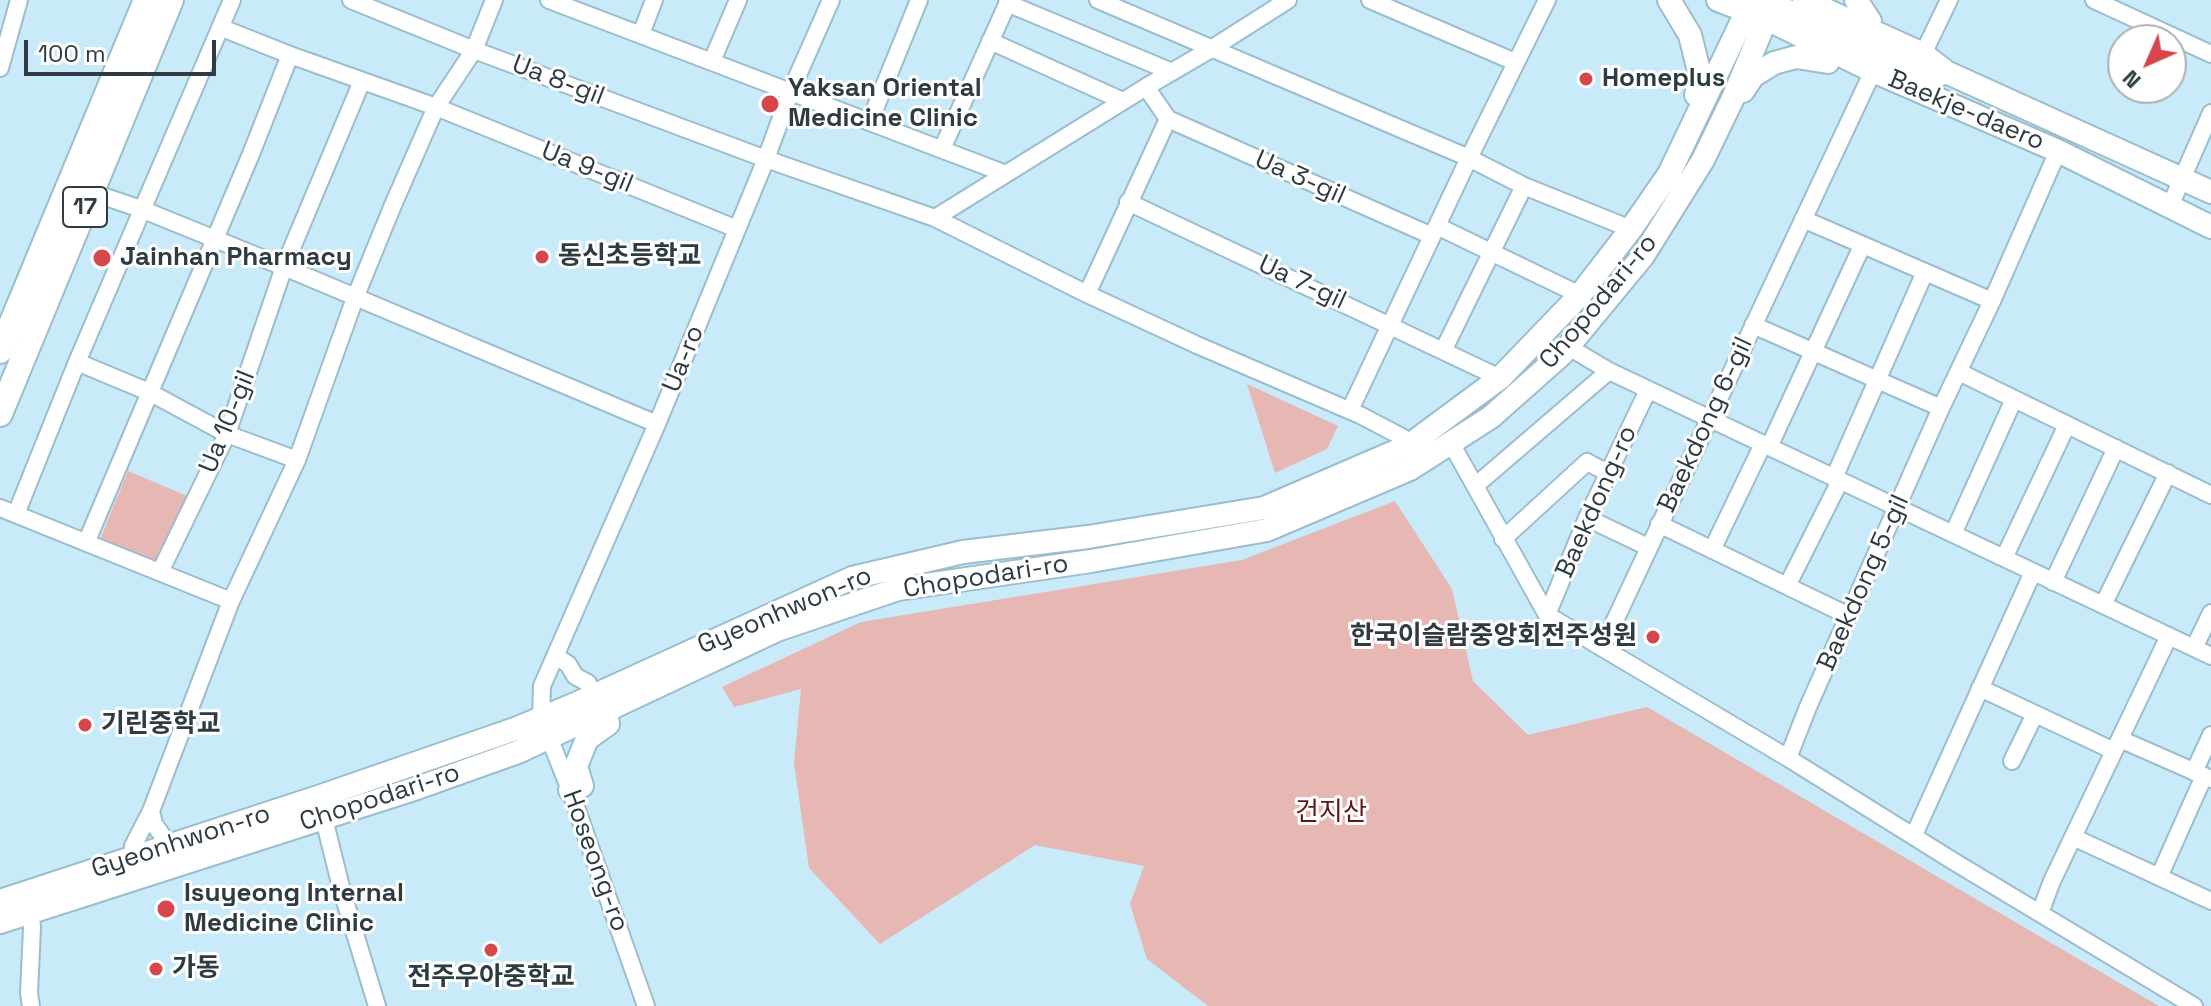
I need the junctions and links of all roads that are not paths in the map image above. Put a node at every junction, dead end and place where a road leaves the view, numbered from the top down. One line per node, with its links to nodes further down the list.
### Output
1 (19, 0): 37 (street)
2 (146, 0): 81 (main road, 17)
3 (171, 0): 58 (main road, 17)
4 (232, 0): 25 (street)
5 (351, 0): 30 (street, Ua 8-gil)
6 (494, 0): 30 (street)
7 (549, 0): 23 (street)
8 (654, 0): 27 (street)
9 (738, 0): 35 (street)
10 (831, 0): 43 (street, Ua-ro)
11 (919, 0): 50 (street)
12 (1098, 0): 29 (street)
13 (1288, 0): 29 (street)
14 (1370, 0): 36 (street)
15 (1547, 0): 36 (street)
16 (1669, 0): 45 (street)
17 (1718, 0): 24 (street, Baekje-daero)
18 (1804, 0): 26 (street, Baekje-daero)
19 (1856, 0): 26 (street)
20 (1949, 0): 32 (street)
21 (2094, 0): 33 (street)
22 (1008, 1): 28 (street); 39 (street)
23 (576, 5): 27 (street)
24 (1762, 6): 31 (street, Baekje-daero); 40 (street); 44 (street, Chopodari-ro); 45 (street)
25 (222, 28): 34 (street, Ua 9-gil); 62 (street)
26 (1869, 30): 32 (street, Baekje-daero)
27 (641, 34): 35 (street)
28 (990, 41): 46 (street); 51 (street)
29 (1211, 49): 39 (street); 53 (street)
30 (474, 50): 47 (street); 54 (street, Ua 8-gil)
31 (1832, 50): 38 (street, Baekje-daero); 44 (street)
32 (1923, 54): 40 (street, Baekje-daero)
33 (2211, 54)
34 (290, 55): 41 (street, Ua 9-gil); 69 (street)
35 (712, 61): 43 (street)
36 (1515, 62): 53 (street)
37 (0, 68)
38 (1873, 71): 52 (street, Baekje-daero); 64 (street, Baekdong 6-gil)
39 (1172, 72): 42 (street)
40 (1946, 72): 56 (street, Baekje-daero)
41 (362, 81): 47 (street, Ua 9-gil); 72 (street, Ua 10-gil)
42 (1146, 87): 46 (street); 49 (street)
43 (790, 93): 50 (street); 54 (street, Ua-ro)
44 (1734, 96): 80 (street, Chopodari-ro)
45 (1706, 99): 67 (street)
46 (1123, 101): 55 (street)
47 (436, 107): 66 (street, Ua 9-gil); 76 (street)
48 (2211, 113): 56 (street)
49 (1168, 119): 60 (street); 68 (street, Ua 3-gil)
50 (870, 121): 51 (street)
51 (942, 149): 55 (street)
52 (2058, 151): 61 (street, Baekje-daero); 77 (street, Baekdong 5-gil)
53 (1469, 158): 57 (street); 68 (street)
54 (766, 159): 63 (street); 66 (street, Ua-ro)
55 (1006, 174): 63 (street)
56 (2182, 178): 59 (street, Baekje-daero); 61 (street)
57 (1524, 186): 67 (street); 71 (street)
58 (91, 192): 62 (street); 94 (main road, 17)
59 (2211, 192)
60 (1128, 202): 74 (street); 78 (street, Ua 7-gil)
61 (2170, 206): 65 (street, Baekje-daero)
62 (141, 209): 69 (street); 84 (street)
63 (935, 218): 74 (street)
64 (1803, 219): 70 (street); 79 (street, Baekdong 6-gil)
65 (2211, 227)
66 (737, 229): 96 (street, Ua-ro)
67 (1631, 229): 75 (street)
68 (1434, 231): 71 (street, Ua 3-gil); 78 (street)
69 (214, 240): 72 (street); 90 (street)
70 (1862, 246): 73 (street); 83 (street)
71 (1491, 253): 75 (street, Ua 3-gil); 82 (street)
72 (284, 267): 76 (street); 98 (street, Ua 10-gil)
73 (1925, 272): 77 (street); 88 (street)
74 (1087, 294): 93 (street)
75 (1580, 295): 87 (street)
76 (355, 298): 96 (street); 103 (street)
77 (1992, 301): 86 (street, Baekdong 5-gil)
78 (1390, 324): 82 (street, Ua 7-gil); 93 (street)
79 (1753, 325): 83 (street, Baekdong 6-gil); 95 (street, Baekdong 6-gil)
80 (1567, 346): 85 (street); 99 (street, Chopodari-ro)
81 (0, 351)
82 (1443, 351): 87 (street, Ua 7-gil)
83 (1813, 351): 88 (street, Baekdong 6-gil); 100 (street)
84 (77, 362): 90 (street); 111 (street)
85 (1609, 371): 89 (street); 107 (street)
86 (1959, 372): 91 (street); 92 (street, Baekdong 5-gil)
87 (1500, 378): 102 (street)
88 (1877, 380): 92 (street); 106 (street)
89 (1648, 390): 95 (street); 104 (street, Baekdong-ro)
90 (149, 392): 98 (street); 116 (street)
91 (2014, 399): 97 (street); 114 (street)
92 (1941, 408): 110 (street, Baekdong 5-gil)
93 (1350, 410): 102 (street)
94 (0, 414)
95 (1709, 419): 100 (street); 113 (street, Baekdong 6-gil)
96 (657, 424): 132 (street, Ua-ro)
97 (2067, 425): 101 (street); 119 (street)
98 (227, 434): 103 (street); 120 (street, Ua 10-gil)
99 (1451, 443): 102 (street, Chopodari-ro); 107 (street)
100 (1766, 446): 106 (street); 118 (street)
101 (2116, 448): 105 (street); 122 (street)
102 (1412, 456): 135 (street, Chopodari-ro)
103 (297, 460): 124 (street)
104 (1608, 473): 112 (street, Baekdong-ro); 115 (street)
105 (2168, 473): 108 (street); 125 (street)
106 (1837, 479): 110 (street); 123 (street)
107 (1475, 486): 115 (street)
108 (2211, 495)
109 (0, 508): 111 (street)
110 (1898, 508): 114 (street); 128 (street, Baekdong 5-gil)
111 (16, 514): 116 (street)
112 (1587, 518): 117 (street); 127 (street, Baekdong-ro)
113 (1659, 524): 117 (street, Baekdong 6-gil); 118 (street, Baekdong 6-gil)
114 (1953, 534): 119 (street)
115 (1503, 539): 127 (street)
116 (86, 543): 120 (street)
117 (1648, 547): 130 (street, Baekdong 6-gil)
118 (1712, 550): 123 (street, Baekdong 6-gil)
119 (2004, 558): 121 (street)
120 (160, 572): 124 (street)
121 (2033, 572): 122 (street); 134 (street)
122 (2053, 582): 125 (street)
123 (1787, 586): 128 (street, Baekdong 6-gil)
124 (231, 601): 145 (street)
125 (2103, 605): 129 (street)
126 (2211, 613): 131 (street)
127 (1547, 615): 130 (street)
128 (1849, 616): 140 (street, Baekdong 5-gil)
129 (2169, 636): 131 (street); 139 (street)
130 (1602, 648): 140 (street)
131 (2194, 648): 133 (street)
132 (555, 656): 135 (street); 137 (street, Ua-ro)
133 (2211, 656)
134 (1980, 688): 136 (street); 146 (street)
135 (599, 704): 137 (street, Chopodari-ro); 143 (street)
136 (2035, 714): 139 (street); 141 (street)
137 (546, 728): 143 (street, Hoseong-ro); 144 (street, Gyeonhwon-ro)
138 (2211, 735): 142 (street)
139 (2117, 745): 142 (street); 147 (street)
140 (1788, 758): 146 (street)
141 (2012, 761)
142 (2203, 776): 150 (street)
143 (570, 790): 158 (street, Hoseong-ro)
144 (321, 807): 148 (street, Gyeonhwon-ro); 153 (street, Chopodari-ro); 157 (street)
145 (151, 811): 148 (street); 149 (street)
146 (1914, 835): 154 (street)
147 (2073, 837): 150 (street); 154 (street)
148 (169, 845): 149 (street, Gyeonhwon-ro)
149 (135, 857): 153 (street, Gyeonhwon-ro)
150 (2159, 877): 152 (street)
151 (0, 901): 153 (street, Gyeonhwon-ro)
152 (2211, 901)
153 (29, 902): 155 (street, Chopodari-ro); 156 (street)
154 (2040, 913): 159 (street)
155 (0, 922)
156 (31, 1006)
157 (377, 1006)
158 (646, 1006)
159 (2194, 1006)

